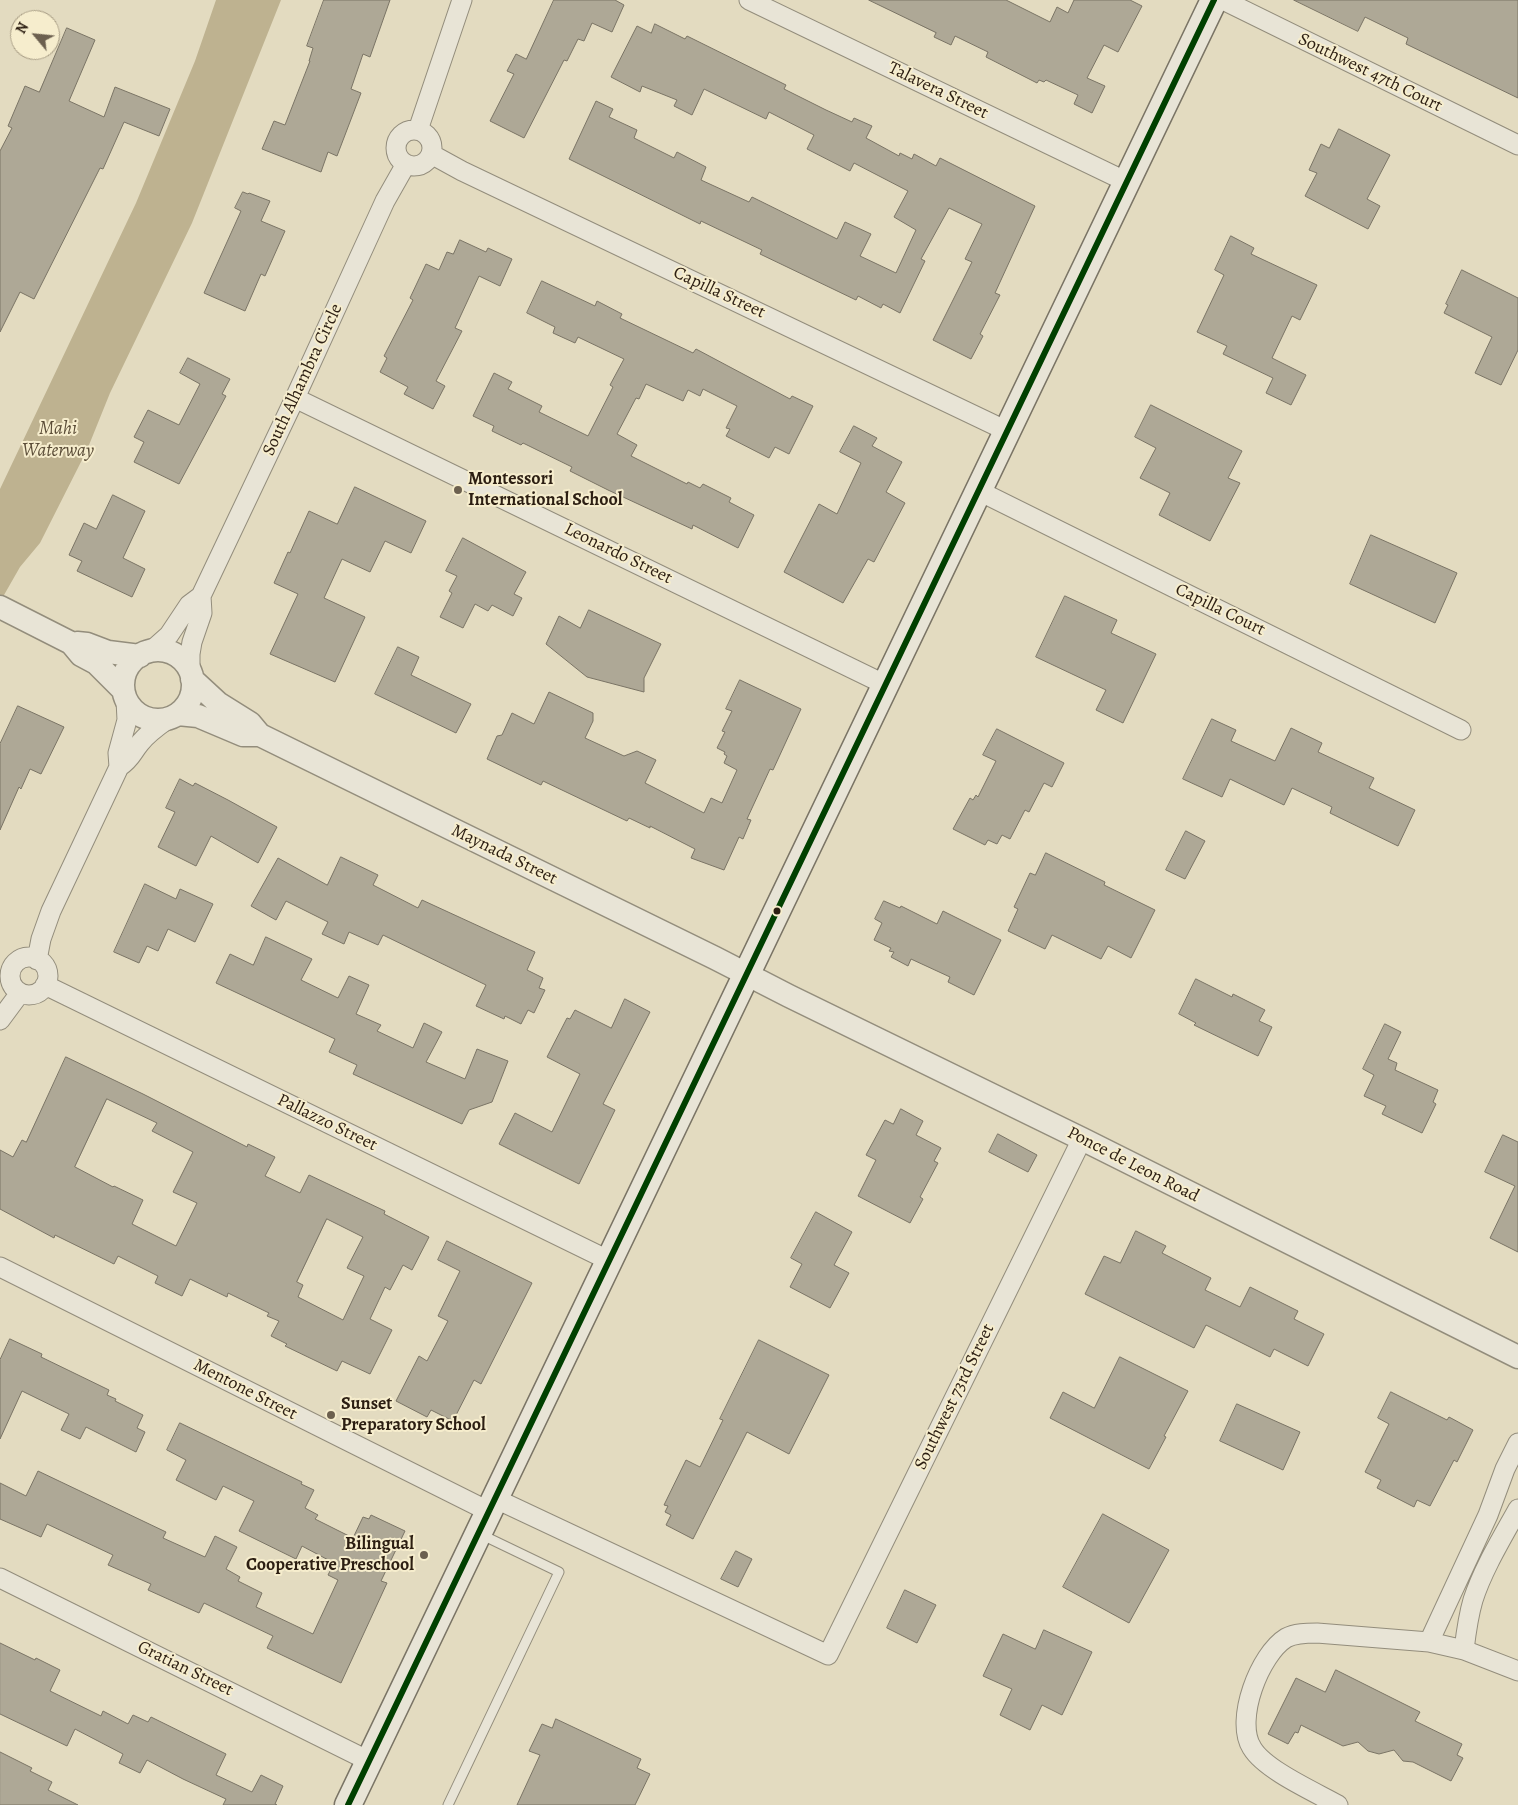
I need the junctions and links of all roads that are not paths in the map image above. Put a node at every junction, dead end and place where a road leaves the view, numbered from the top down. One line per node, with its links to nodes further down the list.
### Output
1 (462, 0): 5 (street)
2 (748, 0): 9 (street, Talavera Street)
3 (1214, 0): 9 (main road)
4 (1223, 0): 6 (street, Southwest 47th Court)
5 (418, 130): 7 (street); 8 (street)
6 (1518, 145)
7 (431, 154): 8 (street); 11 (street, Capilla Street)
8 (406, 164): 10 (street, South Alhambra Circle)
9 (1127, 182): 11 (main road)
10 (295, 398): 13 (street, South Alhambra Circle); 18 (street, Leonardo Street)
11 (1007, 431): 12 (main road)
12 (978, 491): 18 (main road); 21 (street, Capilla Court)
13 (201, 596): 16 (street, South Alhambra Circle); 17 (street, South Alhambra Circle)
14 (0, 607): 15 (street)
15 (71, 643): 16 (street); 19 (street)
16 (145, 654): 17 (street); 19 (street)
17 (191, 675): 20 (street); 22 (street, Maynada Street)
18 (886, 685): 25 (main road)
19 (125, 695): 20 (street); 23 (street)
20 (173, 716): 22 (street, Maynada Street); 23 (street)
21 (1461, 730)
22 (260, 735): 25 (street, Maynada Street)
23 (119, 767): 24 (street)
24 (37, 960): 26 (street); 27 (street)
25 (747, 974): 29 (street, Ponce de Leon Road); 30 (main road)
26 (46, 985): 27 (street); 30 (street, Pallazzo Street)
27 (20, 993): 28 (street)
28 (0, 1020)
29 (1082, 1139): 32 (street, Ponce de Leon Road); 43 (street, Southwest 73rd Street)
30 (610, 1261): 37 (main road)
31 (0, 1267): 37 (street, Mentone Street)
32 (1518, 1357)
33 (1518, 1443): 34 (street)
34 (1497, 1491): 35 (street); 38 (street)
35 (1518, 1501)
36 (1518, 1509): 39 (street)
37 (489, 1515): 43 (street, Mentone Street); 45 (main road); 47 (lane)
38 (1469, 1554): 39 (street); 41 (street)
39 (1489, 1563): 42 (street)
40 (0, 1578): 45 (street, Gratian Street)
41 (1429, 1642): 42 (street); 48 (street)
42 (1464, 1650): 44 (street)
43 (828, 1655)
44 (1518, 1671)
45 (370, 1761): 46 (main road)
46 (348, 1805)
47 (448, 1805)
48 (1338, 1805)

